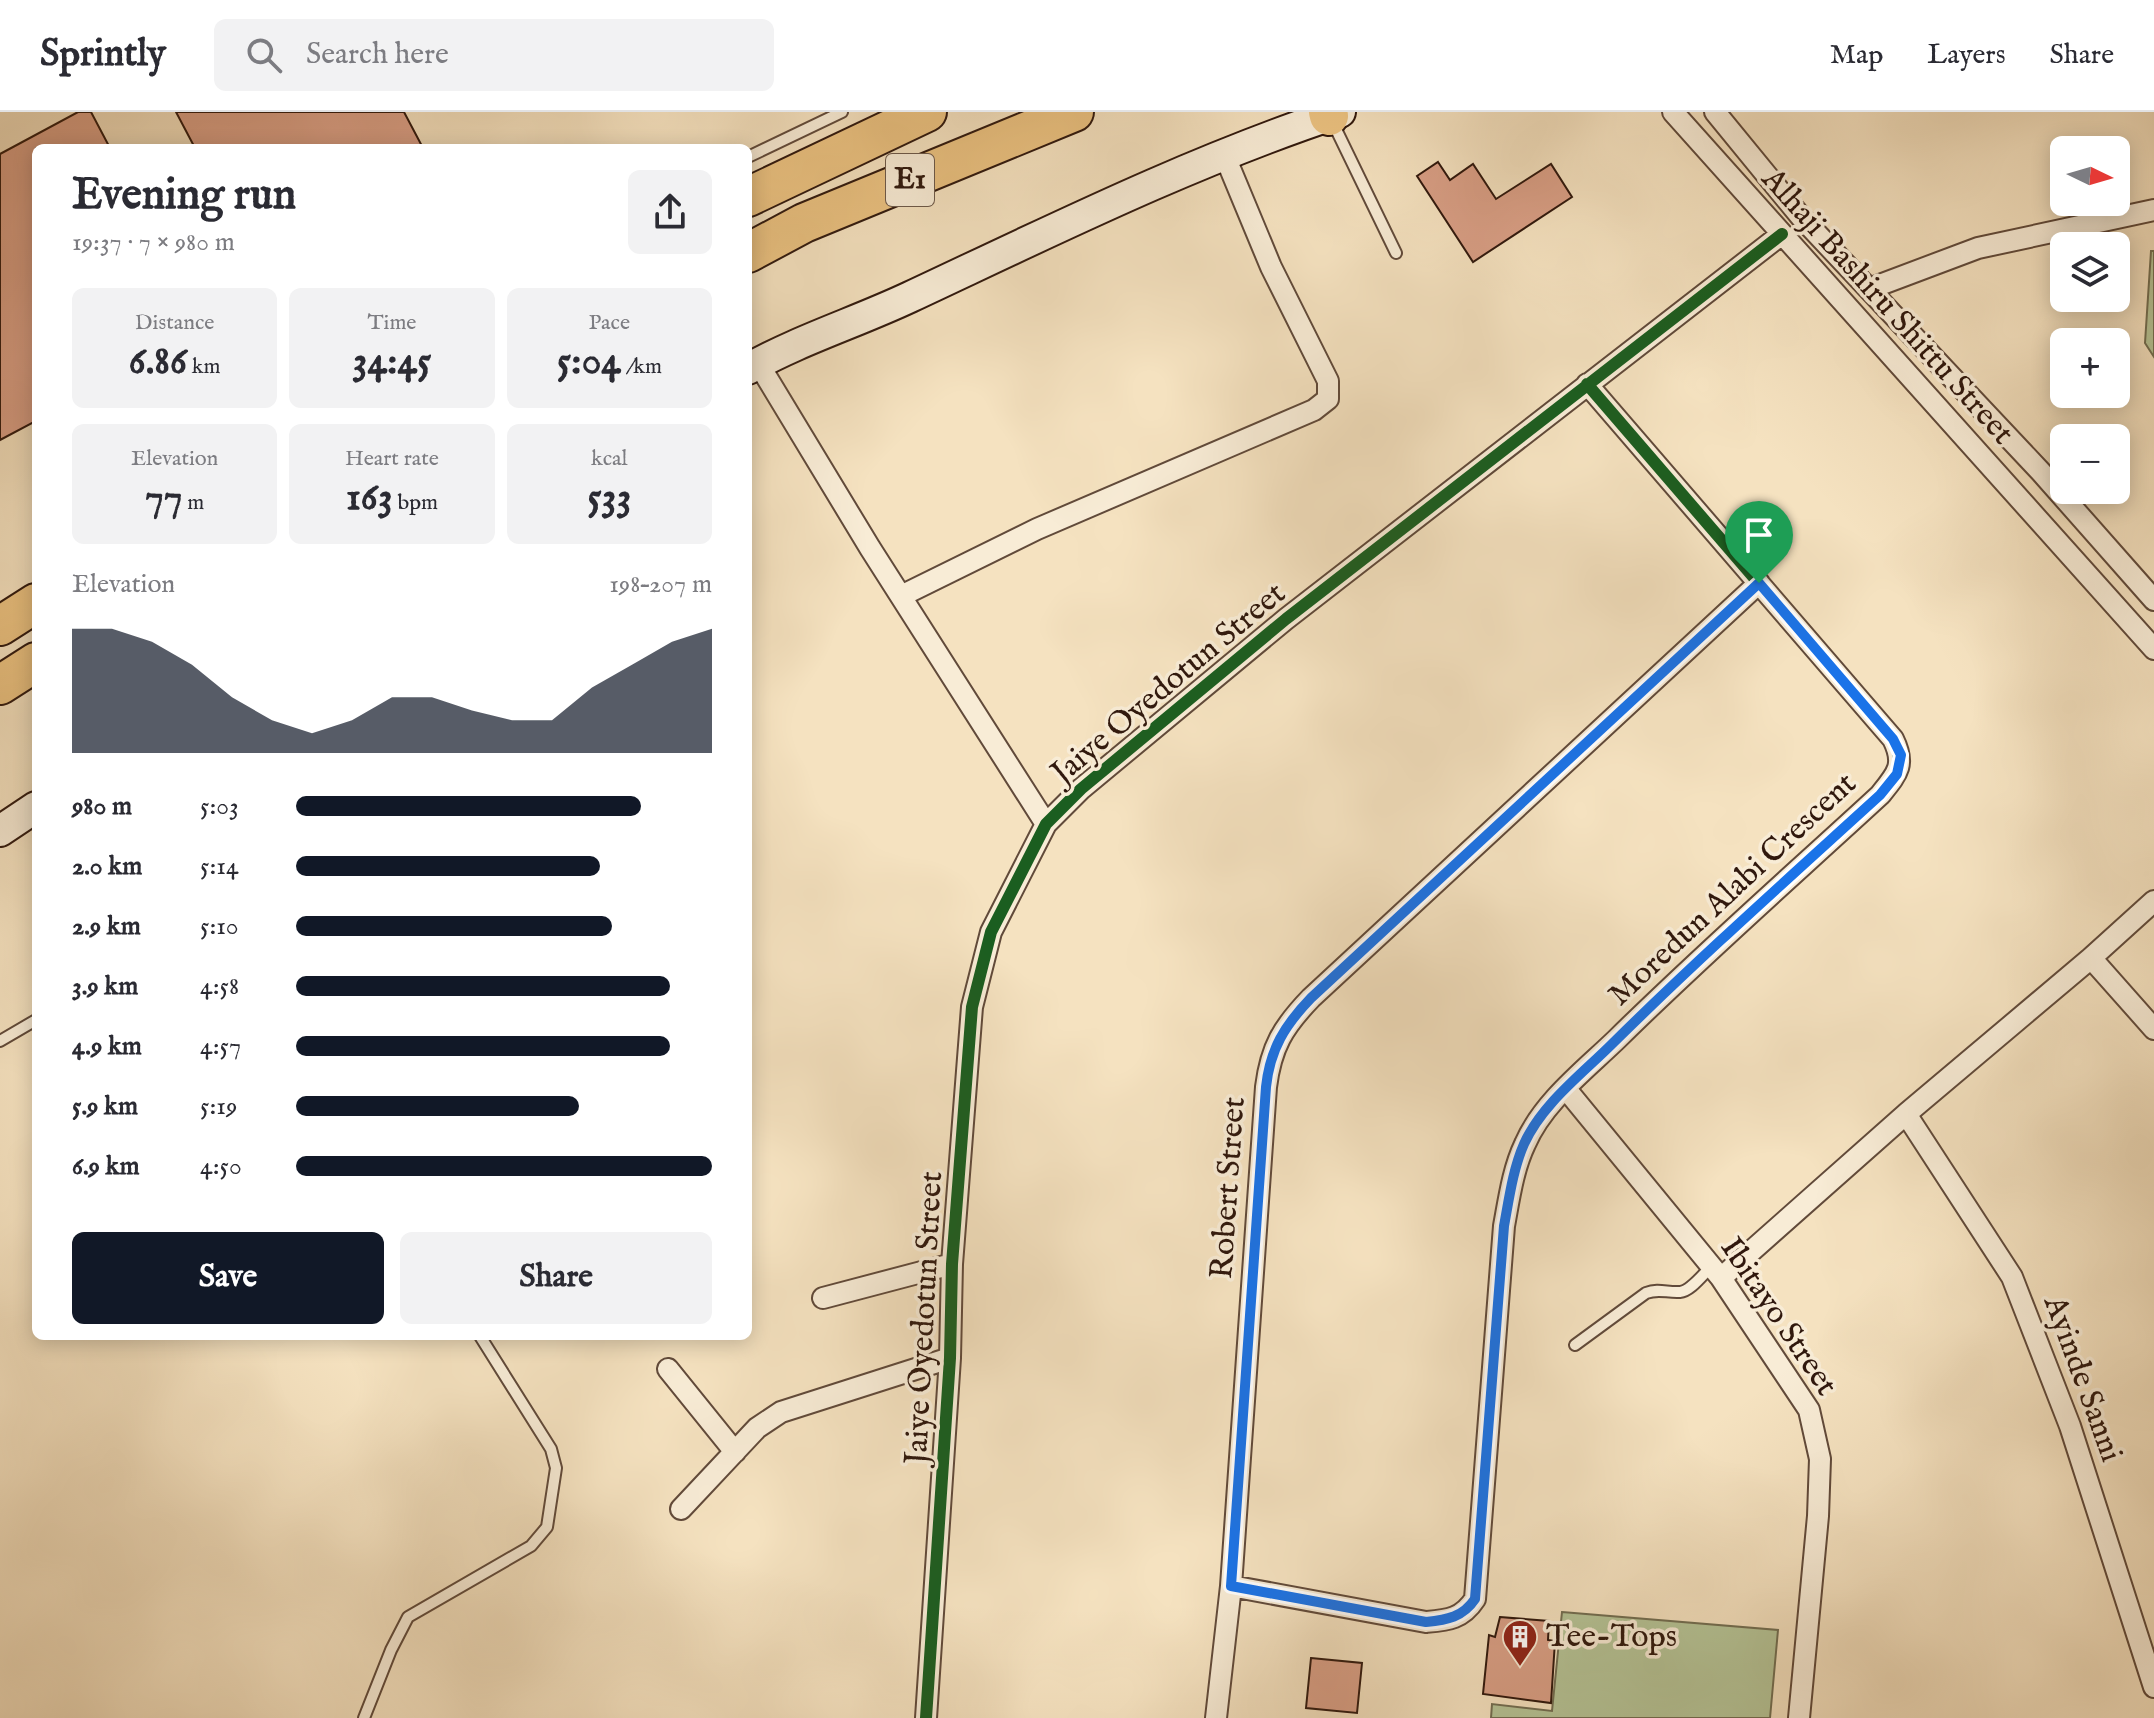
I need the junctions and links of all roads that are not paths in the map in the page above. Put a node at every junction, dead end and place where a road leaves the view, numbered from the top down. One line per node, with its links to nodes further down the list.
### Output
1 (842, 112): 9 (lane)
2 (927, 112): 10 (highway, E1)
3 (1074, 112): 13 (highway, E1)
4 (1673, 112): 7 (street, Alhaji Bashiru Shittu Street)
5 (1332, 113): 8 (street); 14 (lane)
6 (1722, 120): 7 (street); 15 (street, Alhaji Bashiru Shittu Street)
7 (1705, 149): 12 (street, Alhaji Bashiru Shittu Street)
8 (1224, 154): 16 (street); 19 (street)
9 (752, 155)
10 (752, 195)
11 (2154, 210): 15 (street)
12 (1782, 234): 17 (street, Jaiye Oyedotun Street); 23 (street, Alhaji Bashiru Shittu Street)
13 (752, 251)
14 (1396, 253)
15 (1869, 289): 20 (street, Alhaji Bashiru Shittu Street)
16 (753, 366): 19 (street)
17 (1587, 384): 18 (street, Moredun Alabi Crescent); 27 (street, Jaiye Oyedotun Street)
18 (1759, 583): 34 (street, Moredun Alabi Crescent); 45 (street, Robert Street)
19 (901, 596): 27 (street)
20 (2154, 600)
21 (32, 606): 22 (highway)
22 (0, 626)
23 (2154, 649)
24 (32, 665): 25 (highway)
25 (0, 685)
26 (32, 810): 28 (street)
27 (1046, 824): 36 (street, Jaiye Oyedotun Street)
28 (0, 831)
29 (2154, 901): 30 (street)
30 (2091, 958): 32 (street); 35 (street)
31 (32, 1022): 33 (lane)
32 (2154, 1029)
33 (0, 1041)
34 (1566, 1089): 37 (street, Ibitayo Street); 45 (street, Moredun Alabi Crescent)
35 (1906, 1114): 37 (street); 46 (street, Ayinde Sanni)
36 (952, 1264): 38 (street); 41 (street, Jaiye Oyedotun Street)
37 (1716, 1272): 40 (lane); 50 (street, Ibitayo Street)
38 (823, 1298)
39 (483, 1340): 47 (lane)
40 (1575, 1345)
41 (950, 1358): 43 (street); 48 (street, Jaiye Oyedotun Street)
42 (668, 1369): 43 (street)
43 (735, 1452): 44 (street)
44 (681, 1509)
45 (1231, 1586): 49 (street, Robert Street)
46 (2154, 1687)
47 (364, 1718)
48 (926, 1718)
49 (1216, 1718)
50 (1799, 1718)

